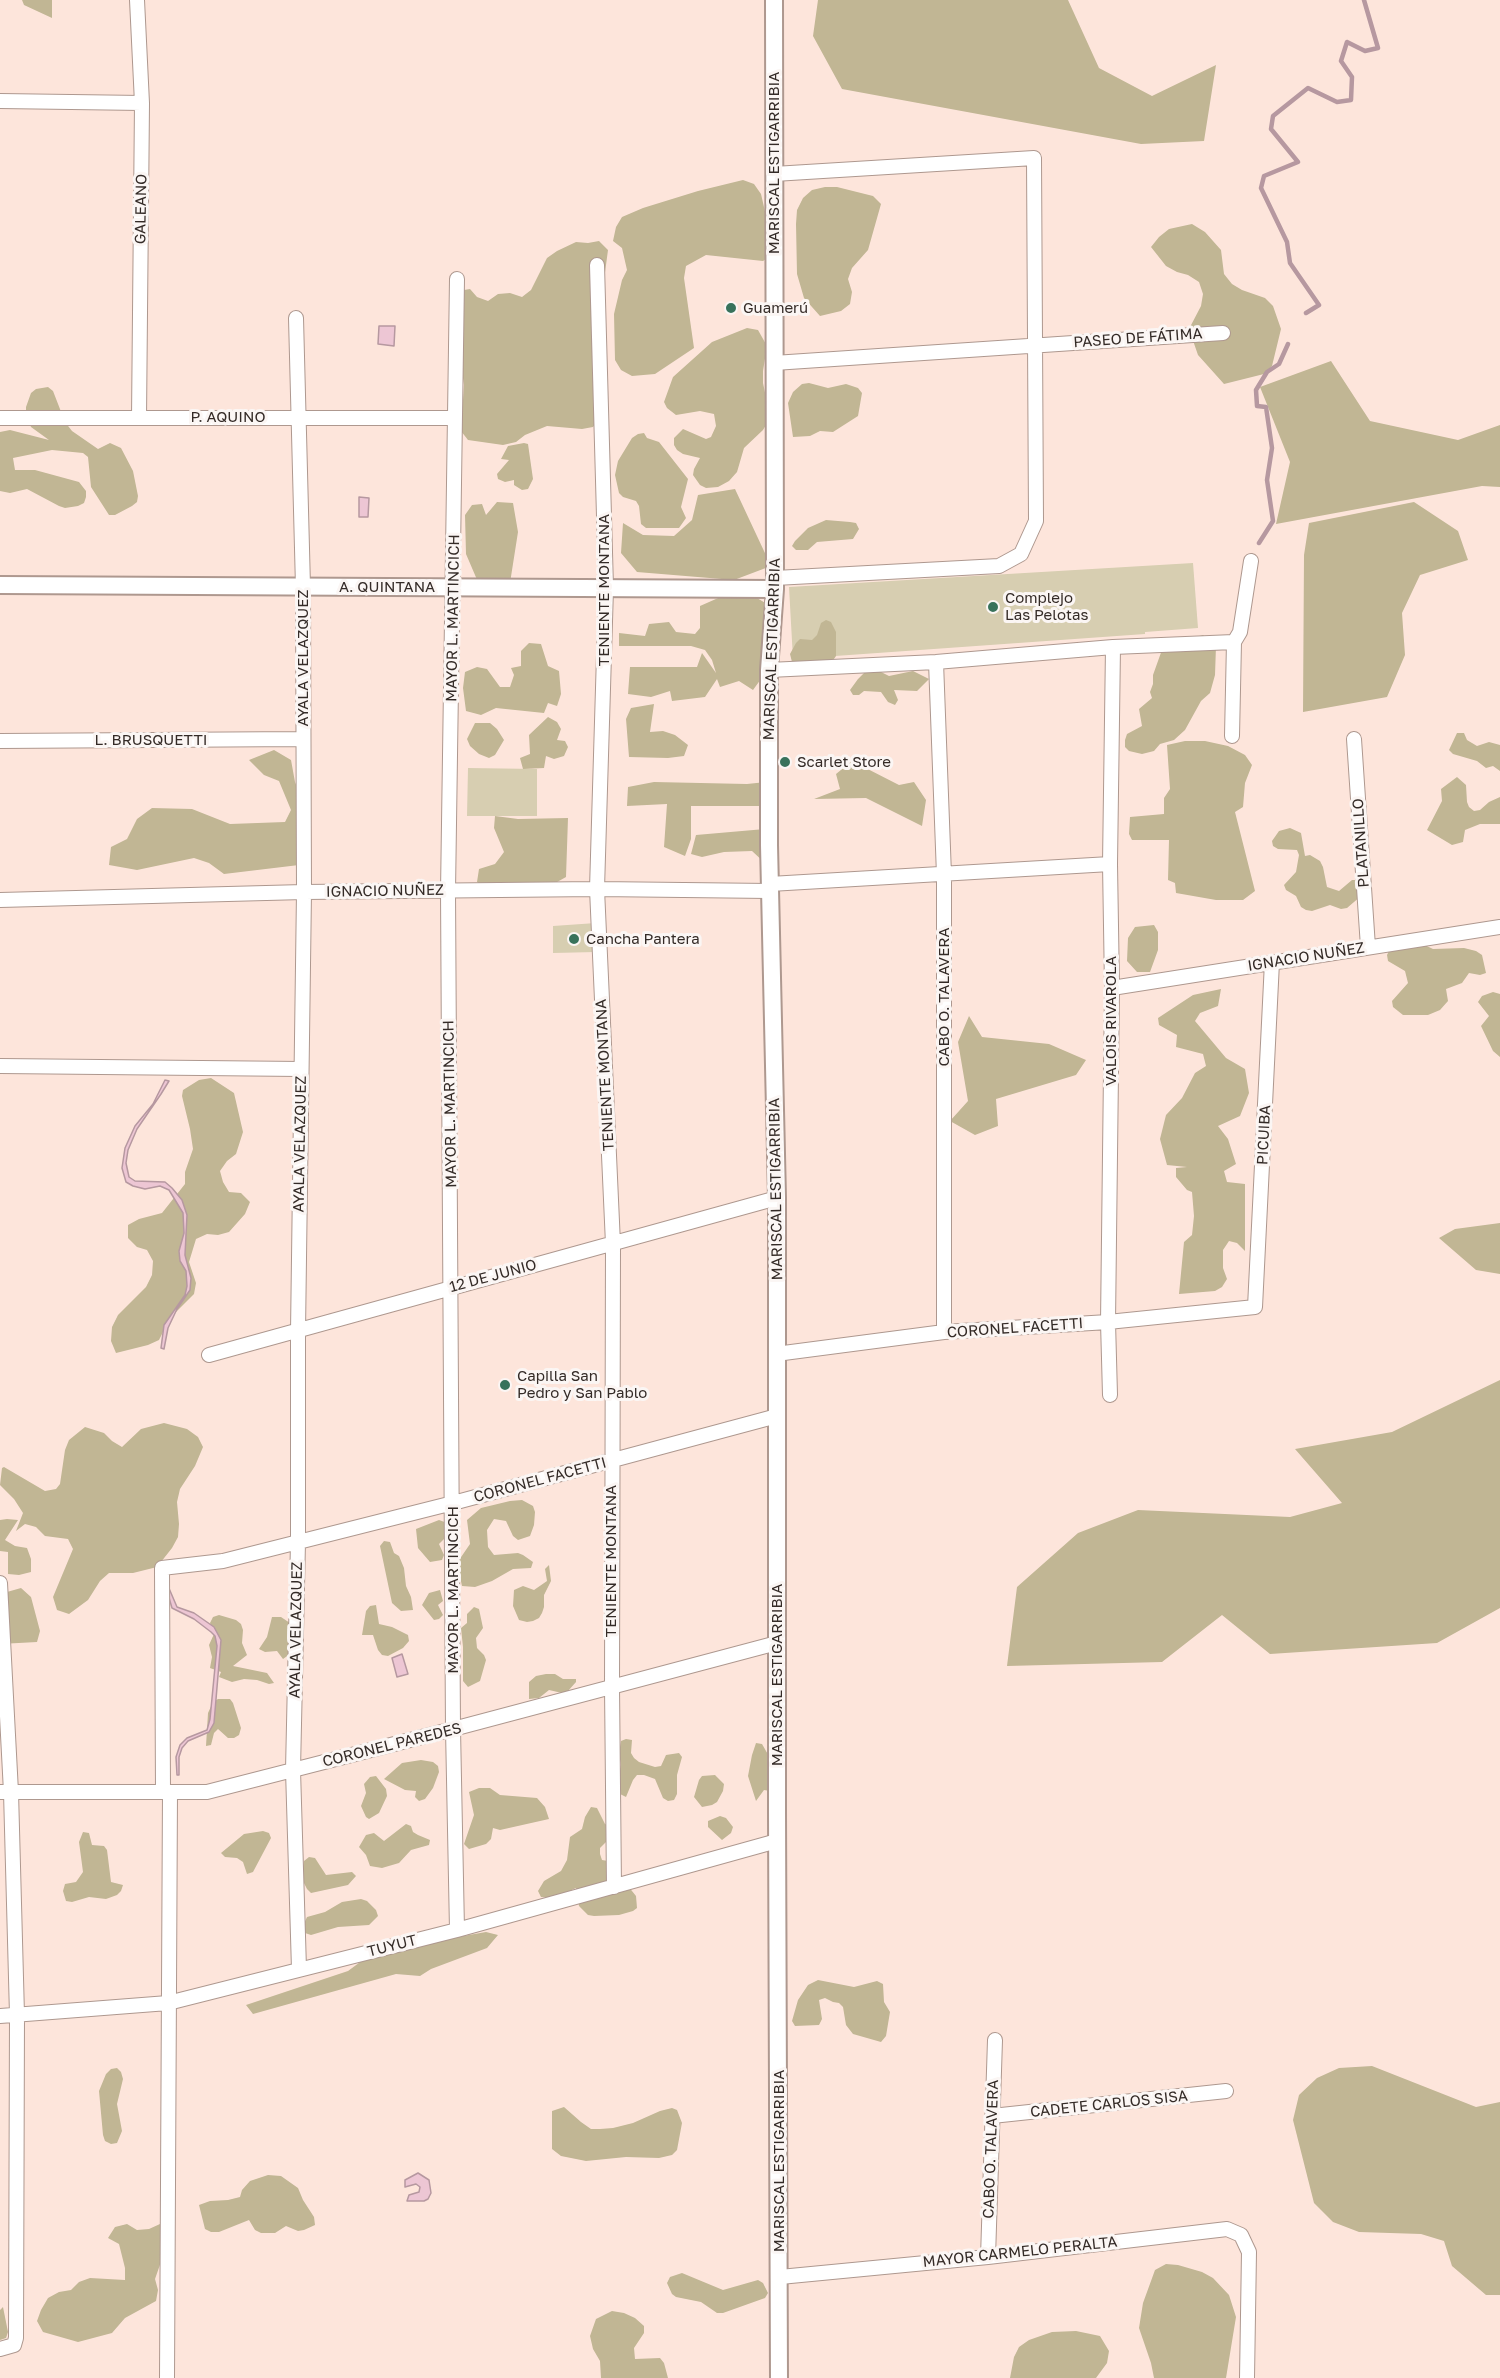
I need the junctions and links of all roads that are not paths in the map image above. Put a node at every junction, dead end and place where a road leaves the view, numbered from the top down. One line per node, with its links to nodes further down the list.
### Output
1 (137, 0): 4 (street, GALEANO)
2 (774, 0): 5 (street, MARISCAL ESTIGARRIBIA)
3 (0, 101): 4 (street)
4 (142, 103): 14 (street, GALEANO)
5 (774, 174): 10 (street); 11 (street, MARISCAL ESTIGARRIBIA)
6 (597, 265): 21 (street, TENIENTE MONTANA)
7 (457, 279): 15 (street, MAYOR L. MARTINCICH)
8 (296, 318): 12 (street, AYALA VELAZQUEZ)
9 (1223, 333): 10 (street, PASEO DE FÁTIMA)
10 (1035, 345): 11 (street, PASEO DE FÁTIMA); 17 (street)
11 (774, 363): 17 (street, MARISCAL ESTIGARRIBIA)
12 (299, 417): 14 (street, P. AQUINO); 15 (street, P. AQUINO); 19 (street, AYALA VELAZQUEZ)
13 (0, 418): 14 (street, P. AQUINO)
14 (139, 418)
15 (455, 418): 20 (street, MAYOR L. MARTINCICH)
16 (1251, 561): 22 (street)
17 (775, 583): 21 (street, A. QUINTANA); 25 (street, MARISCAL ESTIGARRIBIA)
18 (0, 585): 19 (street, A. QUINTANA)
19 (303, 586): 20 (street, A. QUINTANA); 27 (street, AYALA VELAZQUEZ)
20 (453, 587): 21 (street, A. QUINTANA); 34 (street, MAYOR L. MARTINCICH)
21 (606, 588): 33 (street, TENIENTE MONTANA)
22 (1234, 642): 23 (street); 26 (street)
23 (1113, 647): 24 (street); 30 (street, VALOIS RIVAROLA)
24 (936, 662): 25 (street); 31 (street, CABO O. TALAVERA)
25 (769, 670): 32 (street, MARISCAL ESTIGARRIBIA)
26 (1232, 736)
27 (302, 739): 29 (street, L. BRUSQUETTI); 35 (street, AYALA VELAZQUEZ)
28 (1354, 739): 38 (street, PLATANILLO)
29 (0, 741)
30 (1110, 864): 31 (street, IGNACIO NUÑEZ); 40 (street, VALOIS RIVAROLA)
31 (944, 875): 32 (street, IGNACIO NUÑEZ); 49 (street, CABO O. TALAVERA)
32 (770, 887): 33 (street, IGNACIO NUÑEZ); 43 (street, MARISCAL ESTIGARRIBIA)
33 (597, 889): 34 (street, IGNACIO NUÑEZ); 44 (street, TENIENTE MONTANA)
34 (448, 891): 35 (street, IGNACIO NUÑEZ); 45 (street, MAYOR L. MARTINCICH)
35 (304, 892): 36 (street, IGNACIO NUÑEZ); 42 (street, AYALA VELAZQUEZ)
36 (0, 900)
37 (1500, 927): 38 (street, IGNACIO NUÑEZ)
38 (1368, 948): 39 (street, IGNACIO NUÑEZ)
39 (1272, 962): 40 (street, IGNACIO NUÑEZ); 46 (street, PICUIBA)
40 (1112, 988): 47 (street, VALOIS RIVAROLA)
41 (0, 1066): 42 (street)
42 (301, 1069): 48 (street, AYALA VELAZQUEZ)
43 (777, 1198): 44 (street, 12 DE JUNIO); 50 (street, MARISCAL ESTIGARRIBIA)
44 (613, 1244): 45 (street, 12 DE JUNIO); 54 (street, TENIENTE MONTANA)
45 (452, 1287): 48 (street, 12 DE JUNIO); 55 (street, MAYOR L. MARTINCICH)
46 (1255, 1307): 47 (street, CORONEL FACETTI)
47 (1108, 1322): 49 (street, CORONEL FACETTI); 52 (street, VALOIS RIVAROLA)
48 (298, 1331): 51 (street, 12 DE JUNIO); 56 (street, AYALA VELAZQUEZ)
49 (944, 1332): 50 (street, CORONEL FACETTI)
50 (776, 1354): 53 (street, MARISCAL ESTIGARRIBIA)
51 (209, 1356)
52 (1110, 1395)
53 (777, 1416): 54 (street, CORONEL FACETTI); 58 (street, MARISCAL ESTIGARRIBIA)
54 (611, 1461): 55 (street, CORONEL FACETTI); 59 (street, TENIENTE MONTANA)
55 (453, 1503): 56 (street, CORONEL FACETTI); 60 (street, MAYOR L. MARTINCICH)
56 (298, 1542): 61 (street, AYALA VELAZQUEZ); 63 (street, CORONEL FACETTI)
57 (0, 1583): 62 (street)
58 (777, 1642): 59 (street, CORONEL PAREDES); 64 (street, MARISCAL ESTIGARRIBIA)
59 (612, 1687): 60 (street, CORONEL PAREDES); 65 (street, TENIENTE MONTANA)
60 (453, 1729): 61 (street, CORONEL PAREDES); 66 (street, MAYOR L. MARTINCICH)
61 (293, 1770): 63 (street, CORONEL PAREDES); 67 (street, AYALA VELAZQUEZ)
62 (5, 1792): 63 (street, CORONEL PAREDES); 69 (street)
63 (167, 1792): 68 (street)
64 (777, 1841): 65 (street, TUYUT); 75 (street, MARISCAL ESTIGARRIBIA)
65 (614, 1887): 66 (street, TUYUT)
66 (457, 1930): 67 (street, TUYUT)
67 (299, 1969): 68 (street, TUYUT)
68 (168, 2003): 69 (street, TUYUT); 77 (street)
69 (17, 2015): 70 (street, TUYUT); 76 (street)
70 (0, 2016)
71 (995, 2040): 73 (street, CABO O. TALAVERA)
72 (1226, 2091): 73 (street, CADETE CARLOS SISA)
73 (992, 2116): 74 (street, CABO O. TALAVERA)
74 (988, 2257): 75 (street, MAYOR CARMELO PERALTA); 79 (street, MAYOR CARMELO PERALTA)
75 (780, 2277): 78 (street, MARISCAL ESTIGARRIBIA)
76 (0, 2349)
77 (167, 2378)
78 (779, 2378)
79 (1247, 2378)

